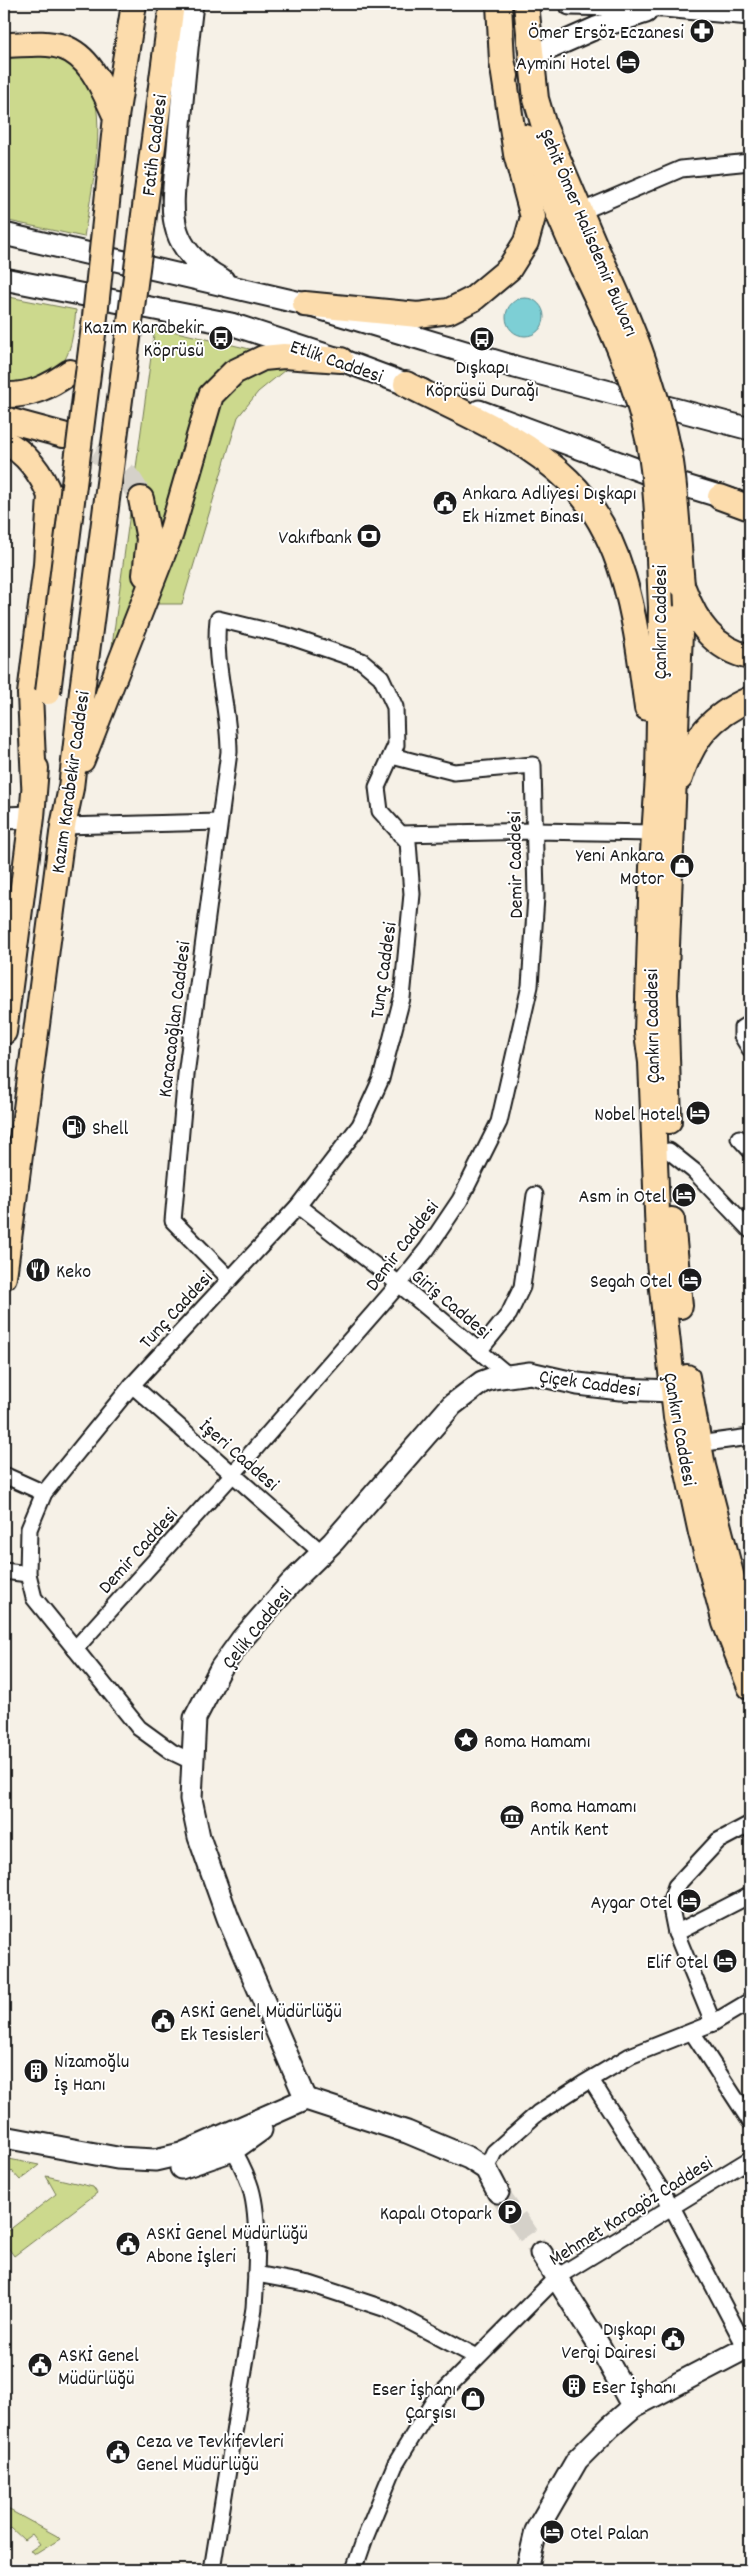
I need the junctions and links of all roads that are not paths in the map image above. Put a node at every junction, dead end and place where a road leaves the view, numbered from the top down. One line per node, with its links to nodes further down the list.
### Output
1 (134, 4): 12 (main road, Fatih Caddesi)
2 (172, 4): 19 (main road, Fatih Caddesi, bridge)
3 (192, 4): 20 (street)
4 (499, 4): 11 (main road, Şehit Ömer Halisdemir Bulvarı)
5 (526, 4): 10 (main road, Şehit Ömer Halisdemir Bulvarı)
6 (570, 4): 7 (street)
7 (666, 5): 8 (street); 10 (street)
8 (750, 14)
9 (5, 46): 12 (main road)
10 (530, 57): 14 (main road, Şehit Ömer Halisdemir Bulvarı)
11 (502, 61): 16 (main road, Şehit Ömer Halisdemir Bulvarı); 21 (main road)
12 (116, 117): 17 (main road, Fatih Caddesi, bridge)
13 (750, 162): 14 (street)
14 (580, 212): 16 (main road, Şehit Ömer Halisdemir Bulvarı)
15 (4, 234): 20 (street)
16 (585, 249): 30 (main road, Şehit Ömer Halisdemir Bulvarı, bridge); 31 (main road, Şehit Ömer Halisdemir Bulvarı, bridge)
17 (99, 277): 22 (main road, Kazım Karabekir Caddesi, bridge)
18 (4, 279): 23 (street, Etlik Caddesi)
19 (135, 287): 42 (main road, Kazım Karabekir Caddesi, bridge)
20 (236, 288): 21 (street)
21 (305, 304): 27 (street)
22 (94, 326): 25 (main road); 41 (main road, Kazım Karabekir Caddesi, bridge)
23 (341, 360): 24 (street, Etlik Caddesi); 36 (main road)
24 (406, 384): 31 (street, Etlik Caddesi); 40 (main road)
25 (4, 396)
26 (4, 419): 28 (main road)
27 (750, 429)
28 (63, 435)
29 (4, 442): 41 (main road)
30 (649, 444): 40 (main road, Çankırı Caddesi, bridge)
31 (665, 468): 32 (street, Etlik Caddesi); 35 (main road, Çankırı Caddesi, bridge)
32 (720, 497): 34 (main road)
33 (141, 498): 36 (main road)
34 (750, 506)
35 (682, 585): 37 (main road); 43 (main road, Çankırı Caddesi)
36 (126, 647): 42 (main road)
37 (750, 657)
38 (750, 699): 43 (main road)
39 (392, 756): 46 (street, Karacaoğlan Caddesi); 48 (street, Demir Caddesi); 50 (street, Tunç Caddesi)
40 (658, 776): 49 (main road, Çankırı Caddesi)
41 (34, 783): 44 (main road, Kazım Karabekir Caddesi)
42 (71, 788): 47 (main road, Kazım Karabekir Caddesi)
43 (673, 799): 56 (main road, Çankırı Caddesi)
44 (32, 817): 45 (street); 52 (main road, Kazım Karabekir Caddesi)
45 (4, 818)
46 (219, 822): 47 (street); 61 (street, Karacaoğlan Caddesi)
47 (64, 826): 60 (main road, Kazım Karabekir Caddesi)
48 (534, 831): 49 (street); 50 (street); 62 (street, Demir Caddesi)
49 (654, 833): 66 (main road, Çankırı Caddesi)
50 (400, 834): 58 (street, Tunç Caddesi)
51 (746, 1025): 53 (street)
52 (4, 1032)
53 (750, 1049)
54 (739, 1138): 55 (street)
55 (750, 1150)
56 (669, 1151): 59 (street); 68 (main road, Çankırı Caddesi)
57 (534, 1195): 63 (street)
58 (298, 1206): 61 (street, Tunç Caddesi); 62 (street, Giriş Caddesi)
59 (750, 1230)
60 (4, 1277)
61 (230, 1279): 65 (street, Tunç Caddesi)
62 (399, 1284): 63 (street, Giriş Caddesi); 69 (street, Demir Caddesi)
63 (479, 1351): 64 (street, Giriş Caddesi)
64 (509, 1376): 66 (street, Çiçek Caddesi); 72 (street, Çelik Caddesi)
65 (132, 1386): 69 (street, İşeri Caddesi); 71 (street, Tunç Caddesi)
66 (672, 1391): 78 (main road, Çankırı Caddesi)
67 (750, 1437): 68 (street)
68 (698, 1444): 75 (main road, Çankırı Caddesi)
69 (233, 1474): 72 (street, İşeri Caddesi); 77 (street, Demir Caddesi)
70 (4, 1475): 71 (street)
71 (44, 1493): 74 (street, Tunç Caddesi)
72 (322, 1553): 79 (street, Çelik Caddesi)
73 (4, 1571): 74 (street)
74 (28, 1574): 77 (street, Tunç Caddesi)
75 (745, 1613): 76 (main road, Çankırı Caddesi)
76 (750, 1647)
77 (75, 1649): 79 (street, Tunç Caddesi)
78 (750, 1687)
79 (191, 1761): 87 (street, Çelik Caddesi)
80 (750, 1824): 82 (street)
81 (750, 1895): 82 (street)
82 (676, 1933): 84 (street)
83 (750, 2001): 84 (street)
84 (713, 2023): 85 (street)
85 (692, 2032): 86 (street); 88 (street)
86 (591, 2080): 93 (street); 95 (street)
87 (306, 2099): 90 (street); 93 (street)
88 (750, 2121)
89 (4, 2137): 90 (street)
90 (229, 2142): 91 (street); 97 (street)
91 (4, 2148)
92 (750, 2159): 95 (street, Mehmet Karagöz Caddesi)
93 (486, 2169): 94 (street)
94 (498, 2192)
95 (672, 2208): 98 (street, Mehmet Karagöz Caddesi); 99 (street)
96 (541, 2253): 98 (street)
97 (256, 2274): 100 (street); 102 (street)
98 (557, 2278): 100 (street, Mehmet Karagöz Caddesi); 101 (street)
99 (748, 2347): 101 (street)
100 (477, 2357): 103 (street, Mehmet Karagöz Caddesi)
101 (633, 2407): 104 (street)
102 (212, 2570)
103 (354, 2570)
104 (527, 2570)

